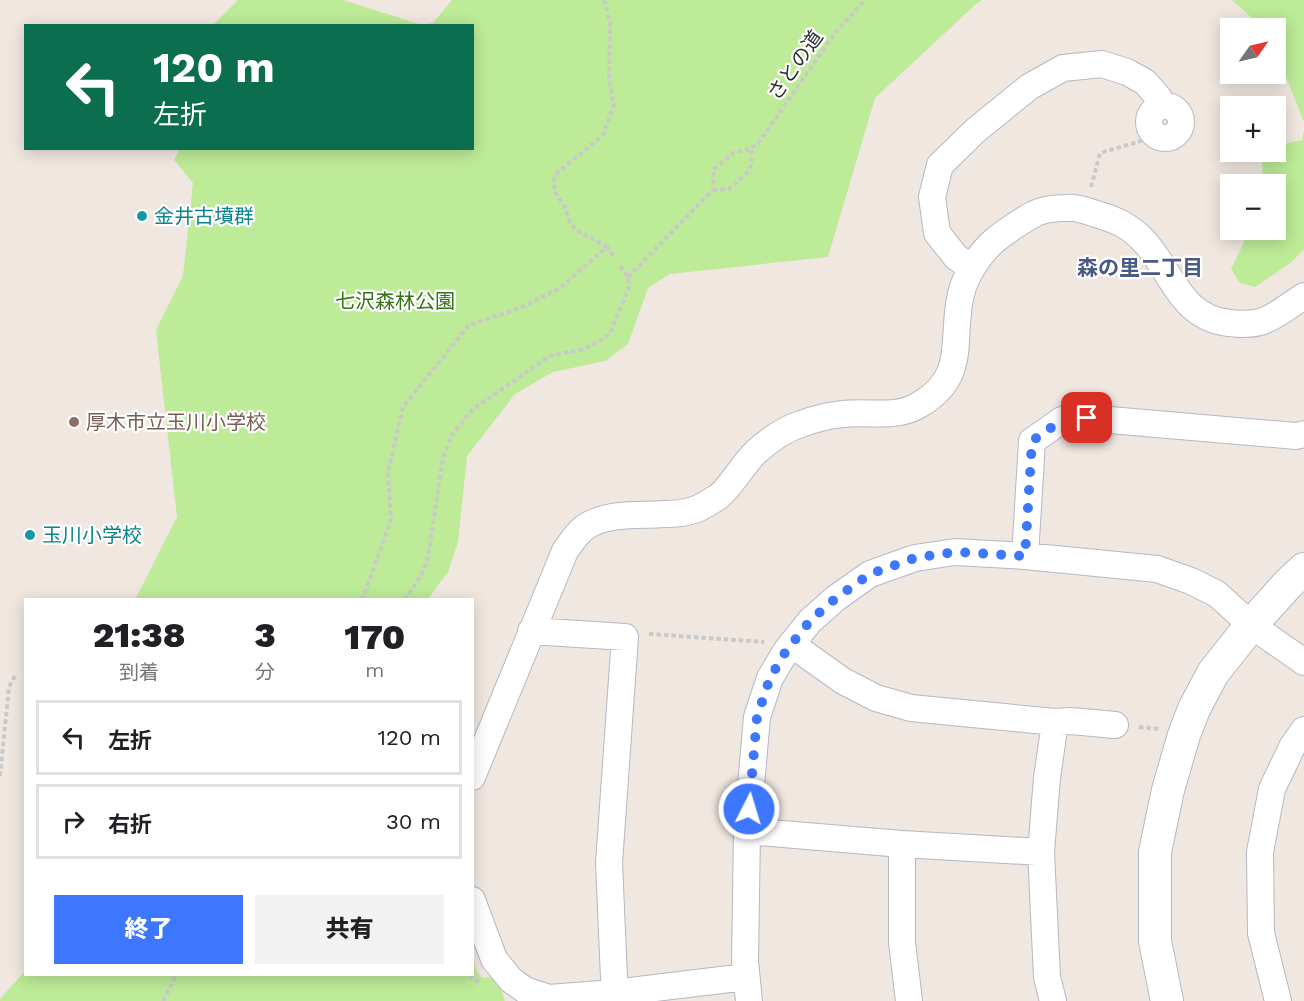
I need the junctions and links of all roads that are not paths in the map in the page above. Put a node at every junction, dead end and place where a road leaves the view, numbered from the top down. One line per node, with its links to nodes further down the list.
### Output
1 (1159, 143): 2 (street)
2 (972, 268): 3 (street); 8 (street)
3 (1304, 296)
4 (1304, 434): 5 (street)
5 (1025, 556): 7 (street); 9 (street)
6 (1304, 569): 7 (street)
7 (1251, 625): 10 (street); 23 (street)
8 (531, 631): 14 (street); 20 (street)
9 (789, 647): 11 (street); 15 (street)
10 (1304, 662)
11 (1055, 722): 12 (street); 17 (street)
12 (1115, 725)
13 (1304, 730): 24 (street)
14 (474, 772)
15 (747, 831): 16 (street); 19 (street)
16 (902, 844): 17 (street); 21 (street)
17 (1041, 852): 22 (street)
18 (474, 905): 20 (street)
19 (747, 989): 20 (street)
20 (614, 997)
21 (909, 1001)
22 (1053, 1001)
23 (1167, 1001)
24 (1278, 1001)

